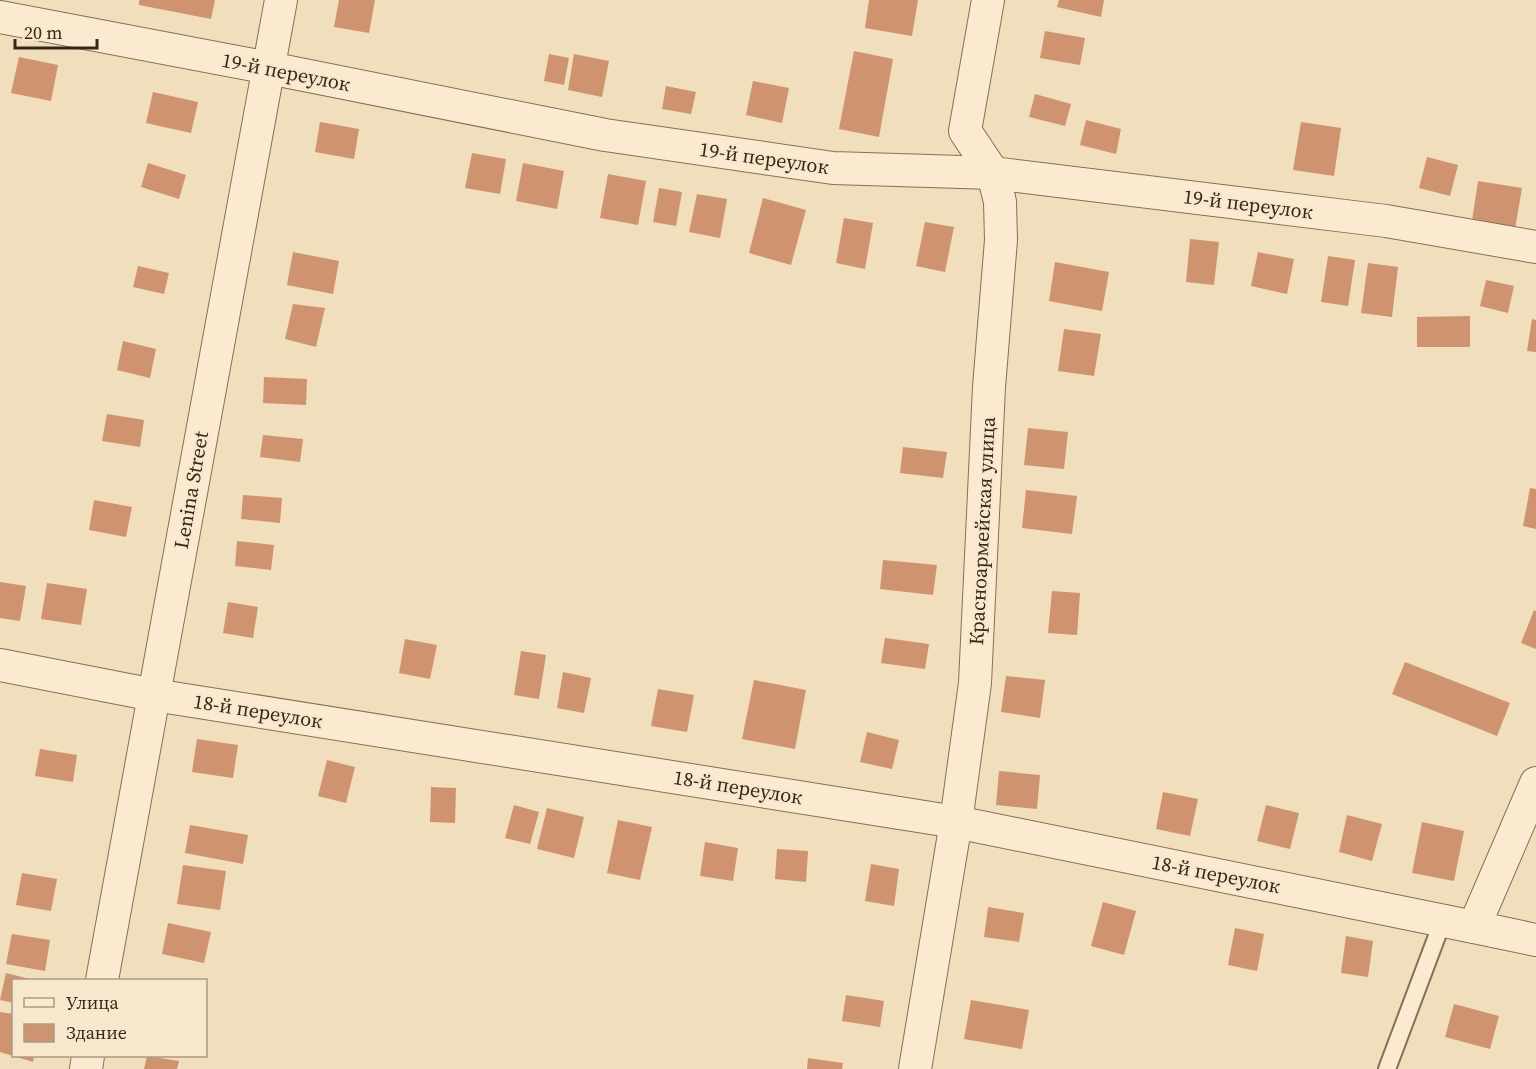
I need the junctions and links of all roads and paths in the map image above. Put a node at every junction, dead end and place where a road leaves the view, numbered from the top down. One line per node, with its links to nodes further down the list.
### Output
1 (281, 0): 4 (street, Lenina Street)
2 (988, 0): 5 (street, Красноармейская улица)
3 (0, 17): 4 (street, 19-й переулок)
4 (269, 68): 5 (street, 19-й переулок); 8 (street, Lenina Street)
5 (993, 173): 6 (street, 19-й переулок); 10 (street, Красноармейская улица)
6 (1536, 247)
7 (0, 665): 8 (street, 18-й переулок)
8 (154, 695): 10 (street, 18-й переулок); 14 (street, Lenina Street)
9 (1536, 783): 12 (street)
10 (956, 822): 11 (street, 18-й переулок); 15 (street, Красноармейская улица)
11 (1443, 920): 12 (street, 18-й переулок); 16 (lane)
12 (1474, 927): 13 (street, 18-й переулок)
13 (1536, 940)
14 (102, 979)
15 (915, 1069)
16 (1387, 1069)

